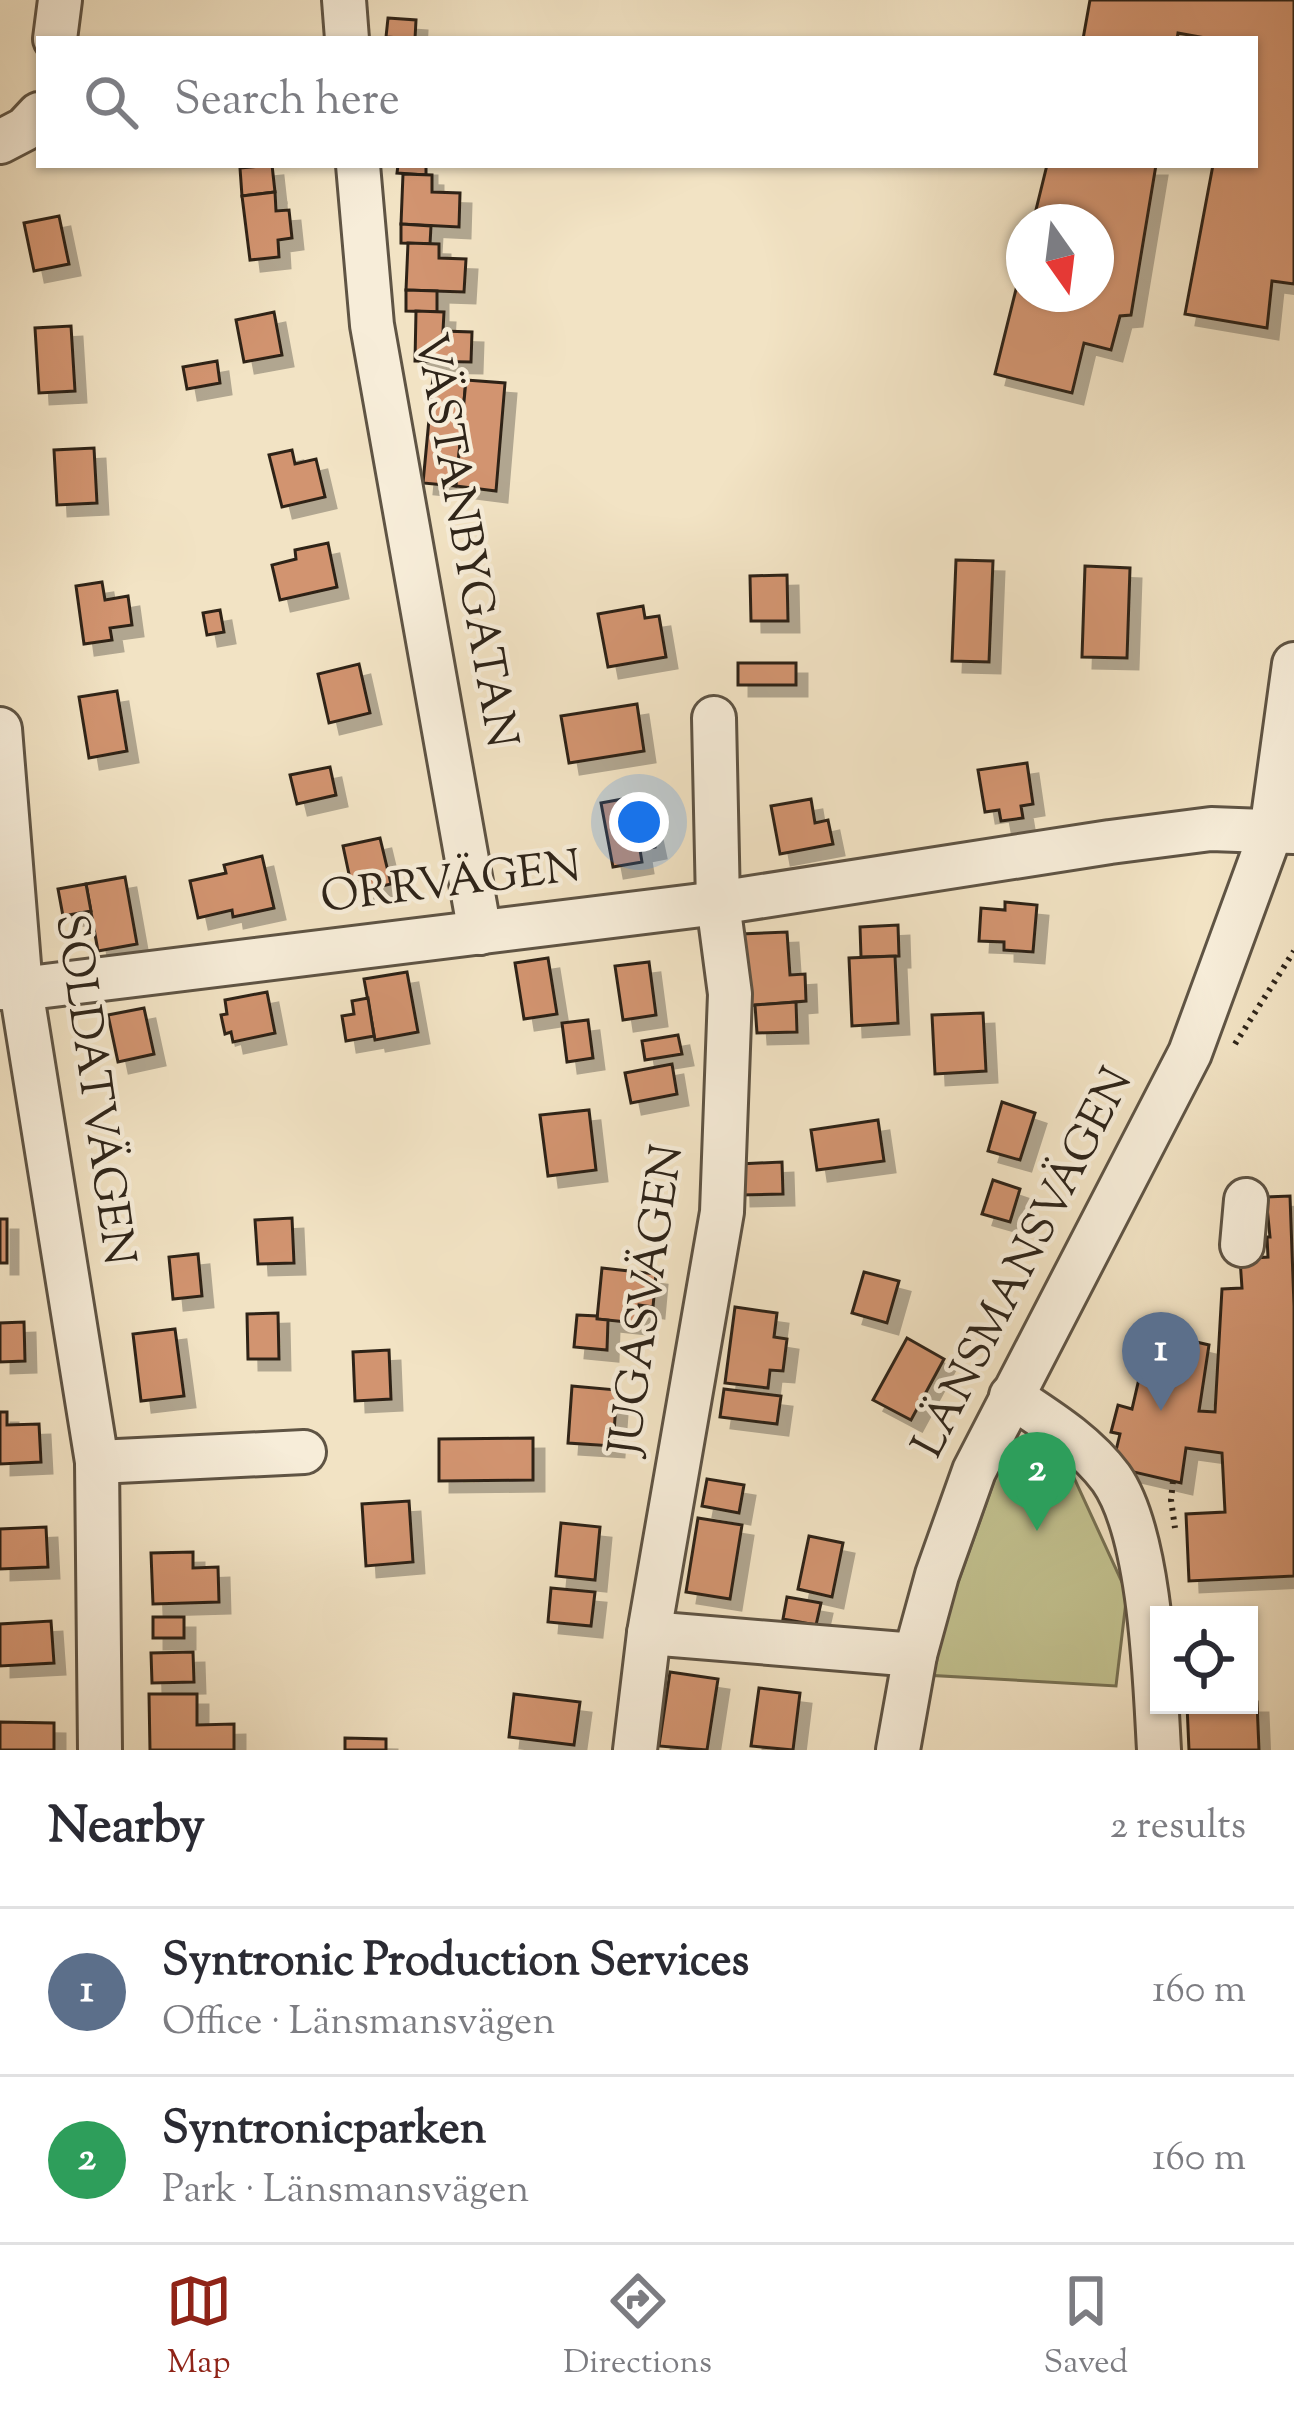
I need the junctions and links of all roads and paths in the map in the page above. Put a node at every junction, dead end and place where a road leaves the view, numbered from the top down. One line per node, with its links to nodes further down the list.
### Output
1 (60, 0): 3 (street)
2 (344, 0): 4 (street)
3 (56, 36)
4 (347, 36)
5 (36, 116): 6 (street)
6 (0, 142)
7 (358, 168): 13 (street, VÄSTANBYGATAN)
8 (1294, 664): 11 (street)
9 (714, 718): 12 (street, JUGASVÄGEN)
10 (0, 729): 14 (street, SOLDATVÄGEN)
11 (1282, 832): 12 (street, ORRVÄGEN); 17 (street, LÄNSMANSVÄGEN)
12 (718, 904): 13 (street, ORRVÄGEN); 20 (street, JUGASVÄGEN)
13 (480, 933): 14 (street, ORRVÄGEN)
14 (10, 989): 19 (street, SOLDATVÄGEN)
15 (1246, 1199): 16 (street)
16 (1242, 1245)
17 (1011, 1396): 21 (street, LÄNSMANSVÄGEN); 25 (street)
18 (304, 1452): 19 (street)
19 (97, 1462): 22 (street, SOLDATVÄGEN)
20 (649, 1633): 21 (street); 23 (street, JUGASVÄGEN)
21 (915, 1655): 24 (street, LÄNSMANSVÄGEN)
22 (100, 1750)
23 (635, 1750)
24 (898, 1750)
25 (1159, 1750)

